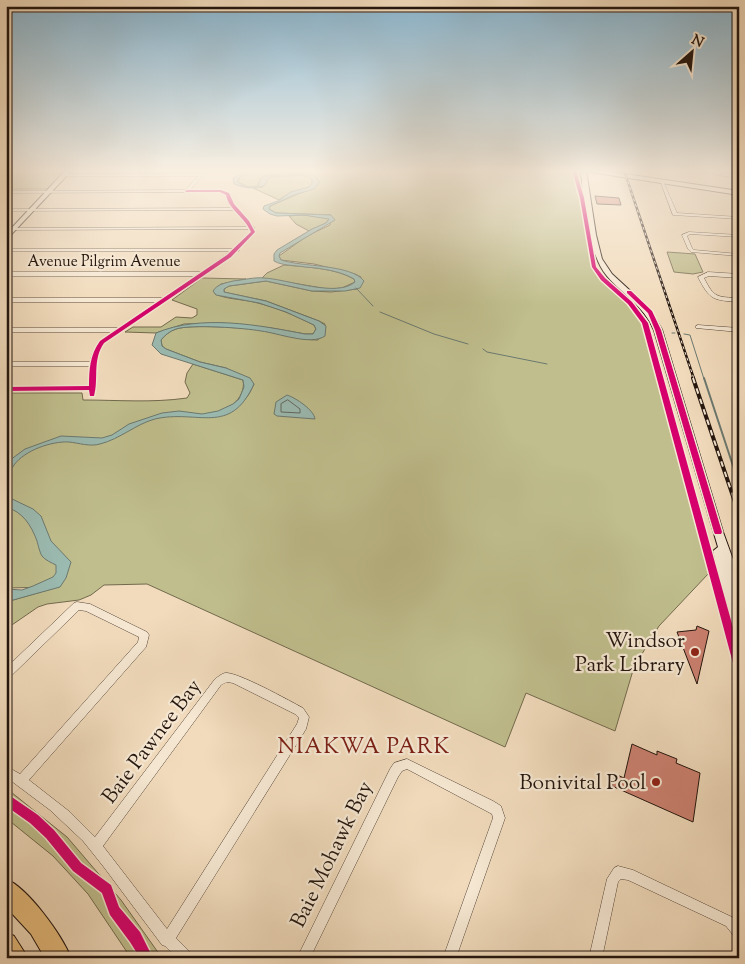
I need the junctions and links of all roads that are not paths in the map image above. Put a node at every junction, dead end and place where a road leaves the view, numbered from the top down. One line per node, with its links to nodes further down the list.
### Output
1 (27, 215): 8 (main road)
2 (240, 215): 6 (street)
3 (590, 215): 27 (main road)
4 (691, 215): 5 (street)
5 (739, 218)
6 (252, 228): 8 (street); 12 (street)
7 (6, 229): 8 (street)
8 (14, 229): 10 (main road)
9 (739, 236): 13 (street)
10 (6, 238)
11 (6, 250): 12 (street)
12 (237, 250): 15 (street)
13 (739, 255)
14 (6, 274): 15 (street, Avenue Pilgrim Avenue)
15 (203, 274): 18 (street)
16 (739, 276): 19 (street)
17 (6, 300): 18 (street)
18 (163, 300): 22 (street)
19 (739, 300)
20 (698, 327): 23 (street)
21 (6, 330): 22 (street)
22 (118, 330): 25 (street)
23 (739, 330)
24 (6, 364): 25 (street)
25 (93, 364): 26 (street)
26 (92, 395)
27 (718, 532): 28 (main road); 29 (main road)
28 (739, 594)
29 (739, 635)
30 (6, 675): 32 (street)
31 (6, 771): 32 (street)
32 (21, 781): 33 (street)
33 (95, 846): 36 (street); 36 (street, Baie Pawnee Bay)
34 (6, 890): 39 (highway)
35 (739, 931): 43 (street)
36 (167, 940): 40 (street)
37 (6, 944): 38 (highway)
38 (16, 958)
39 (59, 958)
40 (186, 958)
41 (303, 958): 42 (street, Baie Mohawk Bay)
42 (449, 958)
43 (595, 958)

